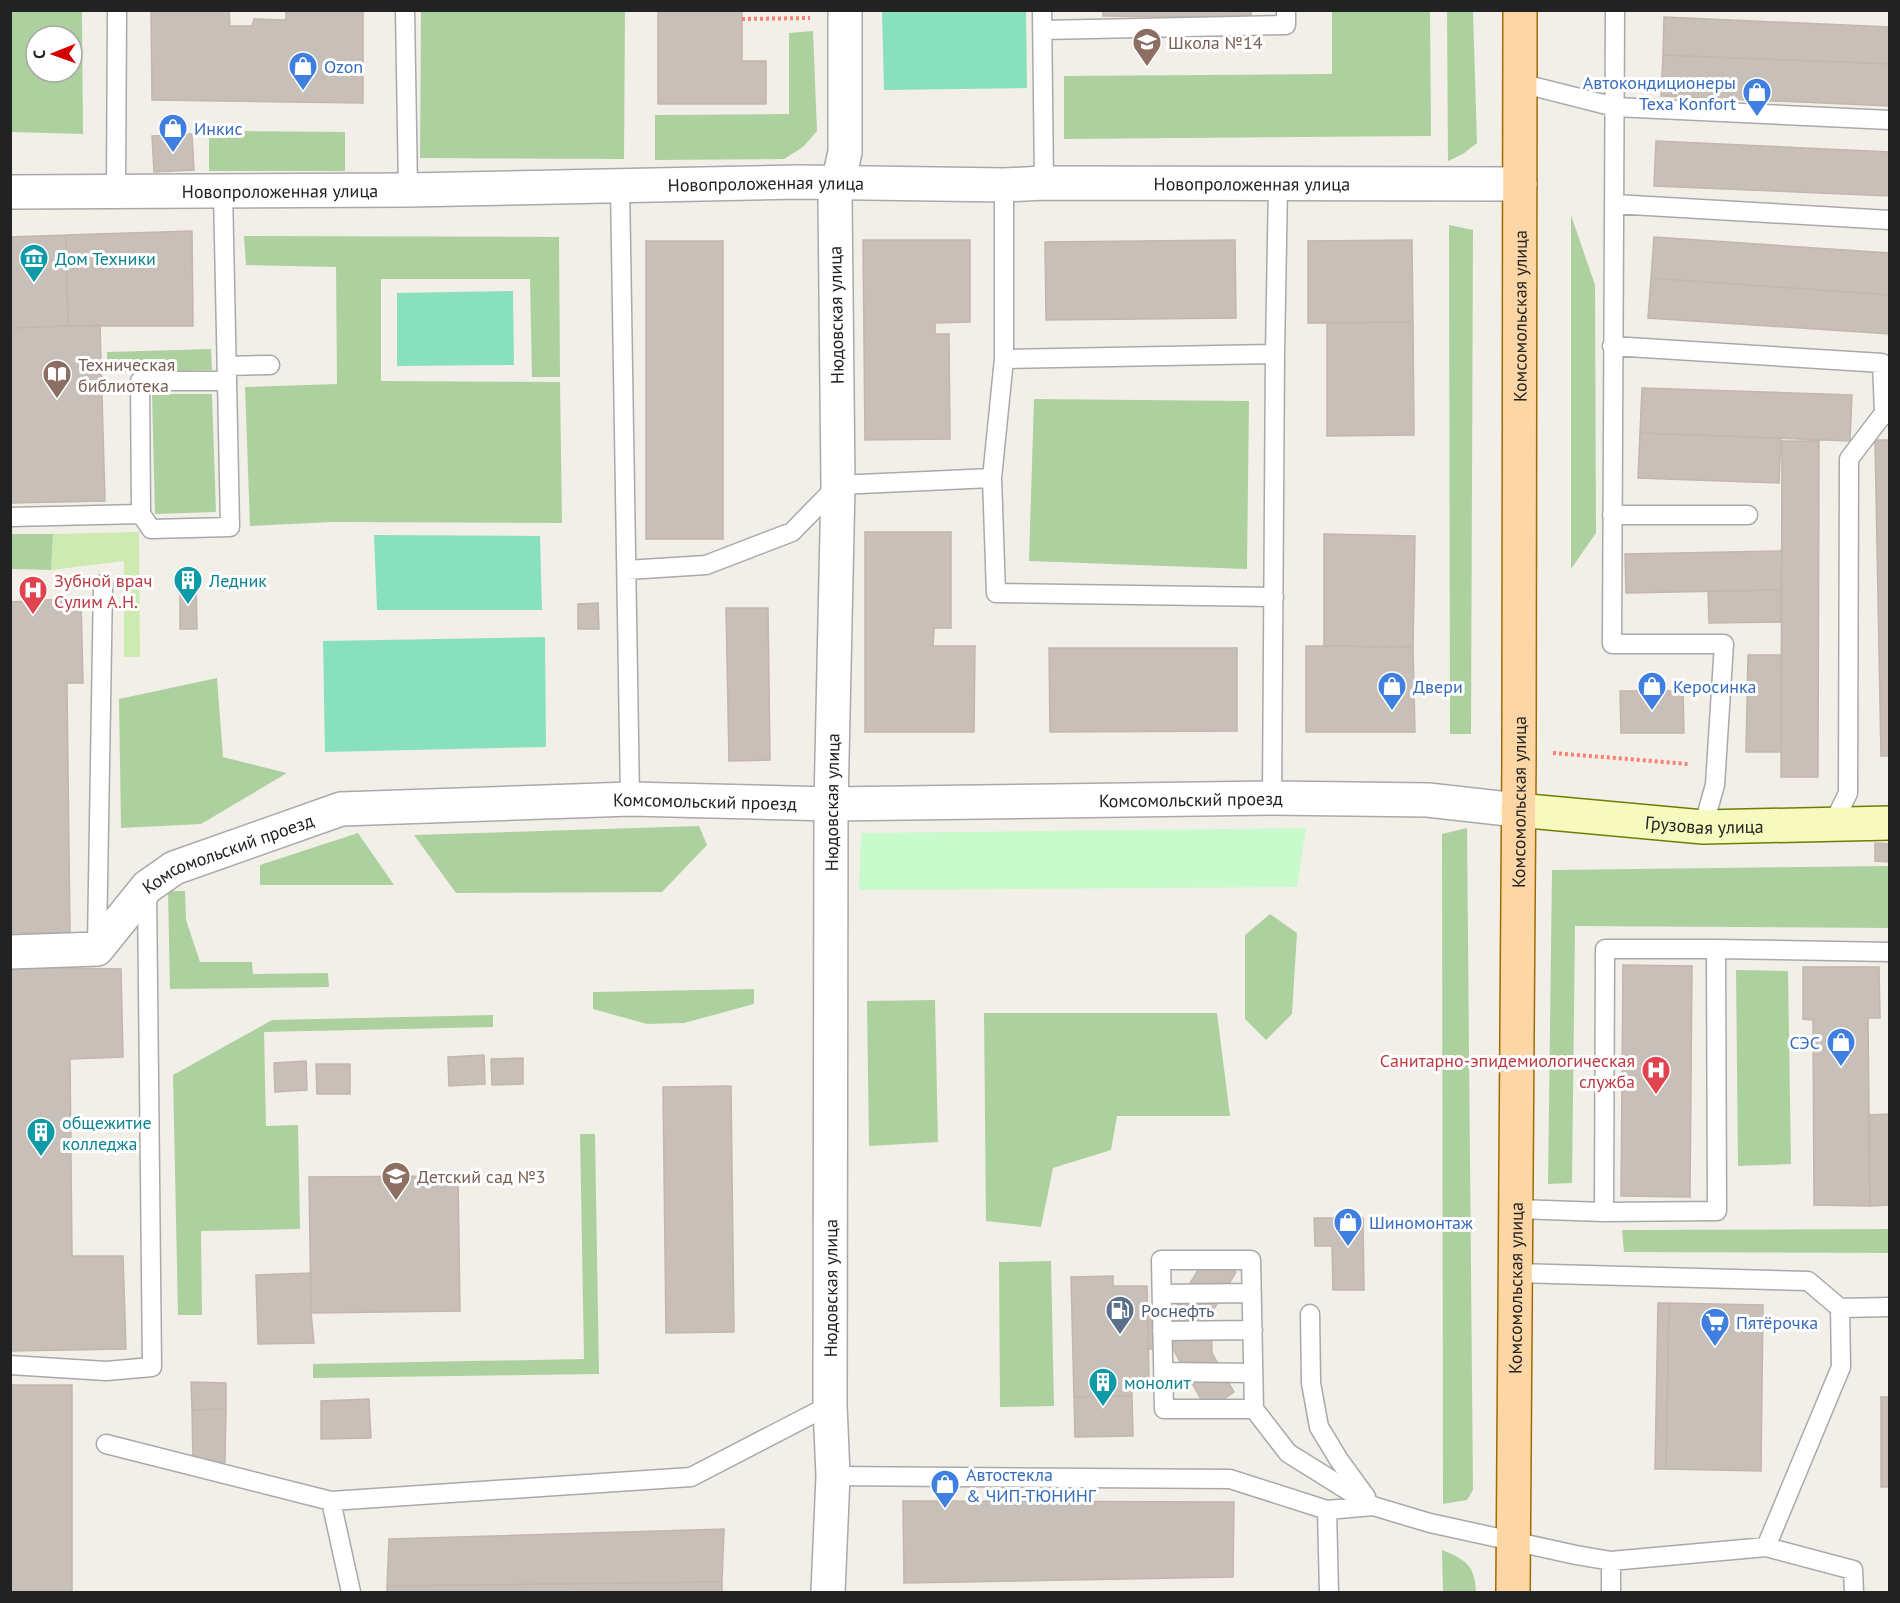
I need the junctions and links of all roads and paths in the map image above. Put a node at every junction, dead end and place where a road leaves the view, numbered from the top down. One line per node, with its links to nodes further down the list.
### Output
1 (117, 10): 19 (lane)
2 (405, 10): 20 (lane)
3 (1042, 10): 9 (lane)
4 (1286, 10): 9 (lane)
5 (1520, 10): 10 (main road, Комсомольская улица)
6 (1615, 10): 11 (lane)
7 (845, 14): 8 (path); 13 (street, Нюдовская улица)
8 (742, 19)
9 (1042, 30): 14 (lane)
10 (1520, 83): 11 (lane); 16 (main road, Комсомольская улица)
11 (1615, 108): 12 (lane); 23 (lane)
12 (1890, 120)
13 (838, 182): 17 (street, Новопроложенная улица); 18 (street, Новопроложенная улица); 32 (street, Нюдовская улица)
14 (1044, 183): 15 (street, Новопроложенная улица); 18 (street, Новопроложенная улица)
15 (1278, 184): 16 (street, Новопроложенная улица); 26 (lane)
16 (1520, 184): 43 (main road, Комсомольская улица)
17 (620, 185): 20 (street, Новопроложенная улица); 37 (lane)
18 (1004, 185): 27 (lane)
19 (116, 190): 21 (street, Новопроложенная улица); 22 (street, Новопроложенная улица)
20 (408, 190): 21 (street, Новопроложенная улица)
21 (223, 191): 29 (lane)
22 (10, 192)
23 (1614, 204): 24 (lane); 25 (lane)
24 (1890, 220)
25 (1612, 346): 30 (lane); 34 (lane)
26 (1275, 354): 27 (lane); 39 (lane)
27 (1004, 358): 31 (lane)
28 (270, 365): 29 (lane)
29 (227, 373): 33 (lane); 33 (lane)
30 (1887, 414): 45 (lane)
31 (993, 478): 32 (lane); 39 (lane)
32 (838, 485): 37 (lane); 42 (street, Нюдовская улица)
33 (141, 514): 36 (lane)
34 (1612, 515): 35 (lane); 46 (lane)
35 (1748, 515)
36 (10, 517)
37 (627, 570): 41 (lane)
38 (103, 584): 48 (lane)
39 (1274, 597): 40 (lane)
40 (1272, 798): 42 (street, Комсомольский проезд); 43 (street, Комсомольский проезд)
41 (630, 799): 42 (street, Комсомольский проезд); 47 (street, Комсомольский проезд)
42 (831, 804): 65 (street, Нюдовская улица)
43 (1517, 810): 46 (main road, Грузовая улица); 52 (main road, Комсомольская улица)
44 (1890, 823): 45 (main road, Грузовая улица)
45 (1833, 824): 46 (main road, Грузовая улица)
46 (1703, 826)
47 (147, 887): 48 (street, Комсомольский проезд); 62 (lane)
48 (97, 949): 50 (street)
49 (1716, 949): 51 (lane); 53 (lane); 53 (lane)
50 (10, 952)
51 (1890, 952)
52 (1516, 1209): 53 (lane); 54 (main road, Комсомольская улица)
53 (1604, 1212)
54 (1515, 1273): 58 (lane); 72 (main road, Комсомольская улица)
55 (1252, 1293): 56 (lane); 56 (lane); 61 (lane)
56 (1162, 1294): 60 (lane)
57 (1890, 1307): 58 (lane)
58 (1840, 1308): 73 (lane)
59 (1310, 1314): 70 (lane)
60 (1162, 1330): 61 (lane); 63 (lane)
61 (1253, 1330): 64 (lane)
62 (10, 1365)
63 (1163, 1372): 64 (lane); 66 (lane)
64 (1253, 1373): 66 (lane)
65 (830, 1405): 68 (street, Нюдовская улица); 69 (lane)
66 (1254, 1409): 70 (lane)
67 (106, 1444): 69 (lane)
68 (833, 1476): 71 (lane); 76 (street, Нюдовская улица)
69 (331, 1501): 75 (lane)
70 (1373, 1506): 71 (lane); 72 (lane)
71 (1327, 1510): 77 (lane)
72 (1514, 1542): 74 (lane); 78 (main road, Комсомольская улица)
73 (1766, 1547): 74 (lane); 80 (lane)
74 (1611, 1561): 79 (lane)
75 (351, 1593)
76 (828, 1593)
77 (1329, 1593)
78 (1514, 1593)
79 (1611, 1593)
80 (1854, 1593)

